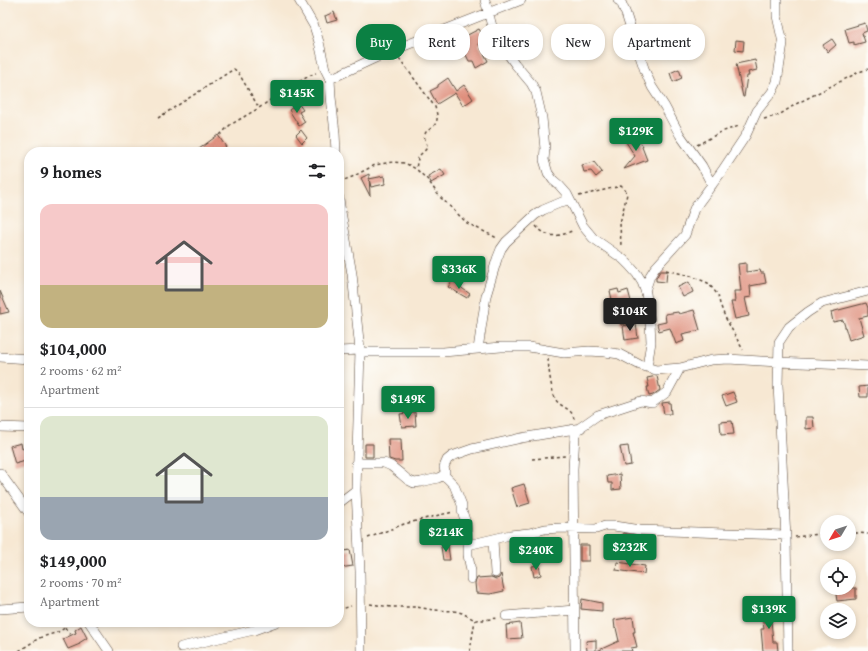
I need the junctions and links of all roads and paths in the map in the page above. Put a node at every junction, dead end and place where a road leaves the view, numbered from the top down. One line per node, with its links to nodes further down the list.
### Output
1 (299, 0): 10 (street)
2 (485, 0): 6 (street)
3 (521, 0): 6 (street)
4 (618, 0): 18 (street)
5 (777, 0): 15 (street)
6 (489, 12): 7 (street); 22 (street)
7 (406, 45)
8 (372, 60): 12 (street)
9 (401, 60): 19 (path)
10 (325, 69): 12 (street); 13 (path)
11 (868, 69): 15 (path)
12 (330, 79): 17 (street)
13 (259, 108): 14 (path); 16 (path)
14 (158, 118)
15 (752, 123): 18 (path); 21 (street)
16 (220, 135)
17 (336, 147)
18 (690, 149): 21 (street)
19 (416, 169): 20 (path); 26 (path)
20 (344, 180)
21 (712, 185): 28 (street)
22 (569, 199): 23 (street); 24 (street); 27 (path)
23 (530, 220): 24 (path); 31 (street)
24 (583, 226): 27 (street)
25 (344, 229): 34 (street)
26 (499, 240)
27 (623, 259): 29 (street)
28 (655, 268): 29 (street); 37 (path)
29 (646, 291): 40 (street)
30 (868, 291): 38 (street)
31 (478, 349): 32 (street); 34 (street)
32 (547, 350): 40 (street); 44 (path)
33 (344, 351): 34 (street)
34 (360, 351): 47 (street)
35 (0, 357): 36 (street)
36 (24, 358)
37 (752, 360): 38 (street); 41 (street)
38 (778, 362): 39 (street); 58 (street)
39 (868, 366)
40 (647, 367): 41 (street)
41 (680, 368): 44 (street)
42 (0, 427): 43 (street)
43 (24, 428)
44 (577, 428): 45 (street); 49 (street)
45 (573, 455): 46 (path); 54 (street)
46 (532, 459)
47 (356, 463): 49 (street); 50 (street)
48 (0, 473): 52 (street)
49 (444, 474): 53 (street)
50 (356, 490): 51 (street); 60 (street)
51 (344, 500)
52 (24, 506)
53 (462, 511): 60 (path); 61 (street)
54 (574, 529): 58 (street); 59 (street); 68 (street)
55 (856, 532): 57 (path)
56 (820, 534): 58 (path)
57 (868, 534)
58 (786, 536): 81 (street)
59 (494, 540): 61 (street); 62 (street)
60 (358, 542): 64 (street)
61 (468, 545): 63 (street)
62 (495, 573)
63 (471, 578)
64 (360, 604): 67 (path); 70 (path); 78 (street)
65 (24, 607): 66 (street)
66 (0, 609)
67 (344, 609)
68 (574, 610): 69 (street); 80 (street)
69 (506, 616): 70 (path)
70 (475, 620): 79 (path)
71 (92, 627): 77 (street)
72 (262, 627): 75 (street)
73 (65, 628): 74 (path); 76 (path)
74 (72, 636)
75 (181, 647)
76 (18, 651)
77 (109, 651)
78 (361, 651)
79 (470, 651)
80 (575, 651)
81 (788, 651)

